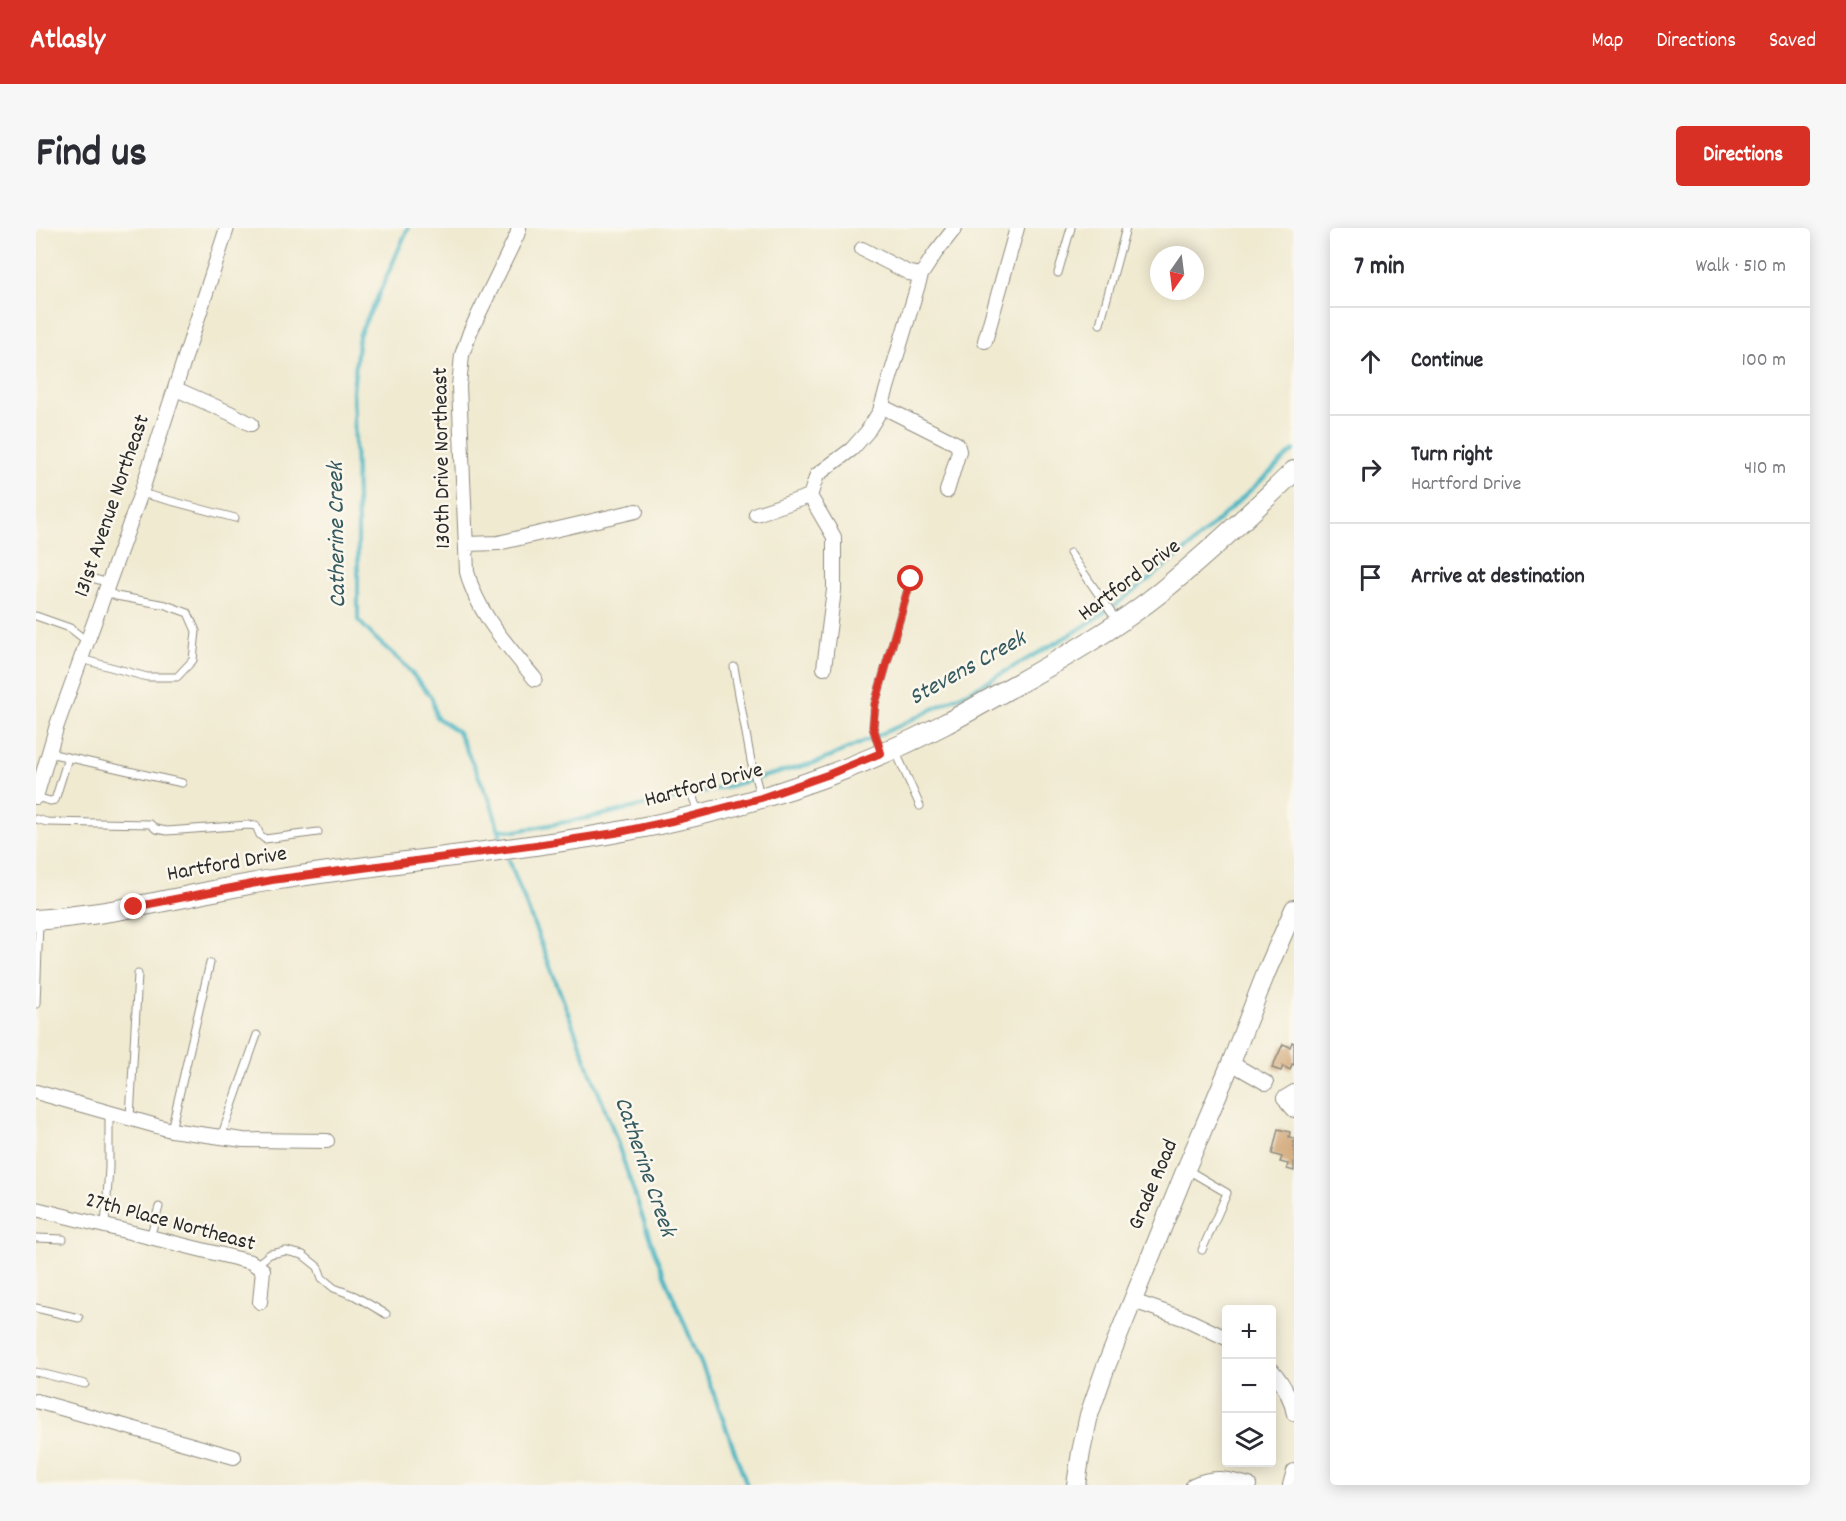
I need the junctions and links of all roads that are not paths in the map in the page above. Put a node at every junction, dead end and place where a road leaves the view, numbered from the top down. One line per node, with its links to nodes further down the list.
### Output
1 (227, 228): 12 (street, 131st Avenue Northeast)
2 (519, 228): 22 (street, 130th Drive Northeast)
3 (955, 228): 9 (street)
4 (1017, 228): 11 (street)
5 (1071, 228): 8 (lane)
6 (1126, 228): 10 (lane)
7 (862, 249): 9 (street)
8 (1058, 273)
9 (921, 275): 13 (street)
10 (1100, 324)
11 (985, 341)
12 (176, 389): 14 (street); 17 (street, 131st Avenue Northeast)
13 (881, 406): 16 (street); 18 (street)
14 (251, 424)
15 (1294, 471): 27 (main road, Hartford Drive)
16 (947, 491)
17 (141, 493): 21 (lane); 26 (street, 131st Avenue Northeast)
18 (810, 496): 20 (street); 32 (street)
19 (636, 511): 22 (street)
20 (756, 514)
21 (235, 518)
22 (466, 544): 33 (street, 130th Drive Northeast)
23 (1070, 553): 27 (lane)
24 (88, 577): 26 (lane)
25 (911, 579): 34 (lane)
26 (108, 587): 29 (street, 131st Avenue Northeast); 30 (lane)
27 (1112, 614): 34 (main road, Hartford Drive)
28 (36, 616): 29 (lane)
29 (87, 642): 30 (street, 131st Avenue Northeast)
30 (81, 659): 35 (street, 131st Avenue Northeast)
31 (734, 667): 39 (lane)
32 (824, 668)
33 (535, 679)
34 (884, 749): 39 (main road, Hartford Drive); 41 (lane)
35 (49, 753): 36 (lane); 40 (street, 131st Avenue Northeast)
36 (68, 758): 37 (lane); 40 (lane)
37 (182, 783)
38 (693, 792): 42 (lane)
39 (759, 793): 42 (main road, Hartford Drive)
40 (36, 797)
41 (920, 806)
42 (698, 809): 46 (main road, Hartford Drive)
43 (36, 819): 44 (lane)
44 (318, 832)
45 (1294, 909): 47 (street, Grade Road)
46 (37, 920): 50 (lane)
47 (1290, 928): 52 (street, Grade Road)
48 (210, 963): 57 (lane)
49 (138, 974): 56 (lane)
50 (36, 1004)
51 (257, 1035): 58 (lane)
52 (1231, 1063): 53 (street); 60 (street, Grade Road)
53 (1266, 1083)
54 (36, 1092): 55 (street)
55 (109, 1112): 56 (street); 63 (lane)
56 (130, 1118): 57 (street)
57 (171, 1130): 58 (street)
58 (221, 1137): 59 (street)
59 (327, 1141)
60 (1186, 1169): 67 (lane); 69 (street, Grade Road)
61 (159, 1207): 64 (lane)
62 (36, 1209): 63 (street, 27th Place Northeast)
63 (105, 1226): 64 (street, 27th Place Northeast)
64 (150, 1237): 68 (street, 27th Place Northeast)
65 (36, 1238): 66 (lane)
66 (63, 1239)
67 (1202, 1250)
68 (255, 1265): 70 (street, 27th Place Northeast); 72 (lane)
69 (1133, 1301): 74 (street); 82 (street, Grade Road)
70 (260, 1302)
71 (36, 1308): 73 (lane)
72 (386, 1314)
73 (80, 1318)
74 (1222, 1336)
75 (36, 1372): 77 (lane)
76 (1276, 1375): 79 (street)
77 (85, 1384)
78 (36, 1401): 80 (street)
79 (1294, 1413)
80 (234, 1457)
81 (1294, 1471): 85 (street)
82 (1076, 1485)
83 (1193, 1485): 84 (street)
84 (1250, 1485)
85 (1290, 1485)

